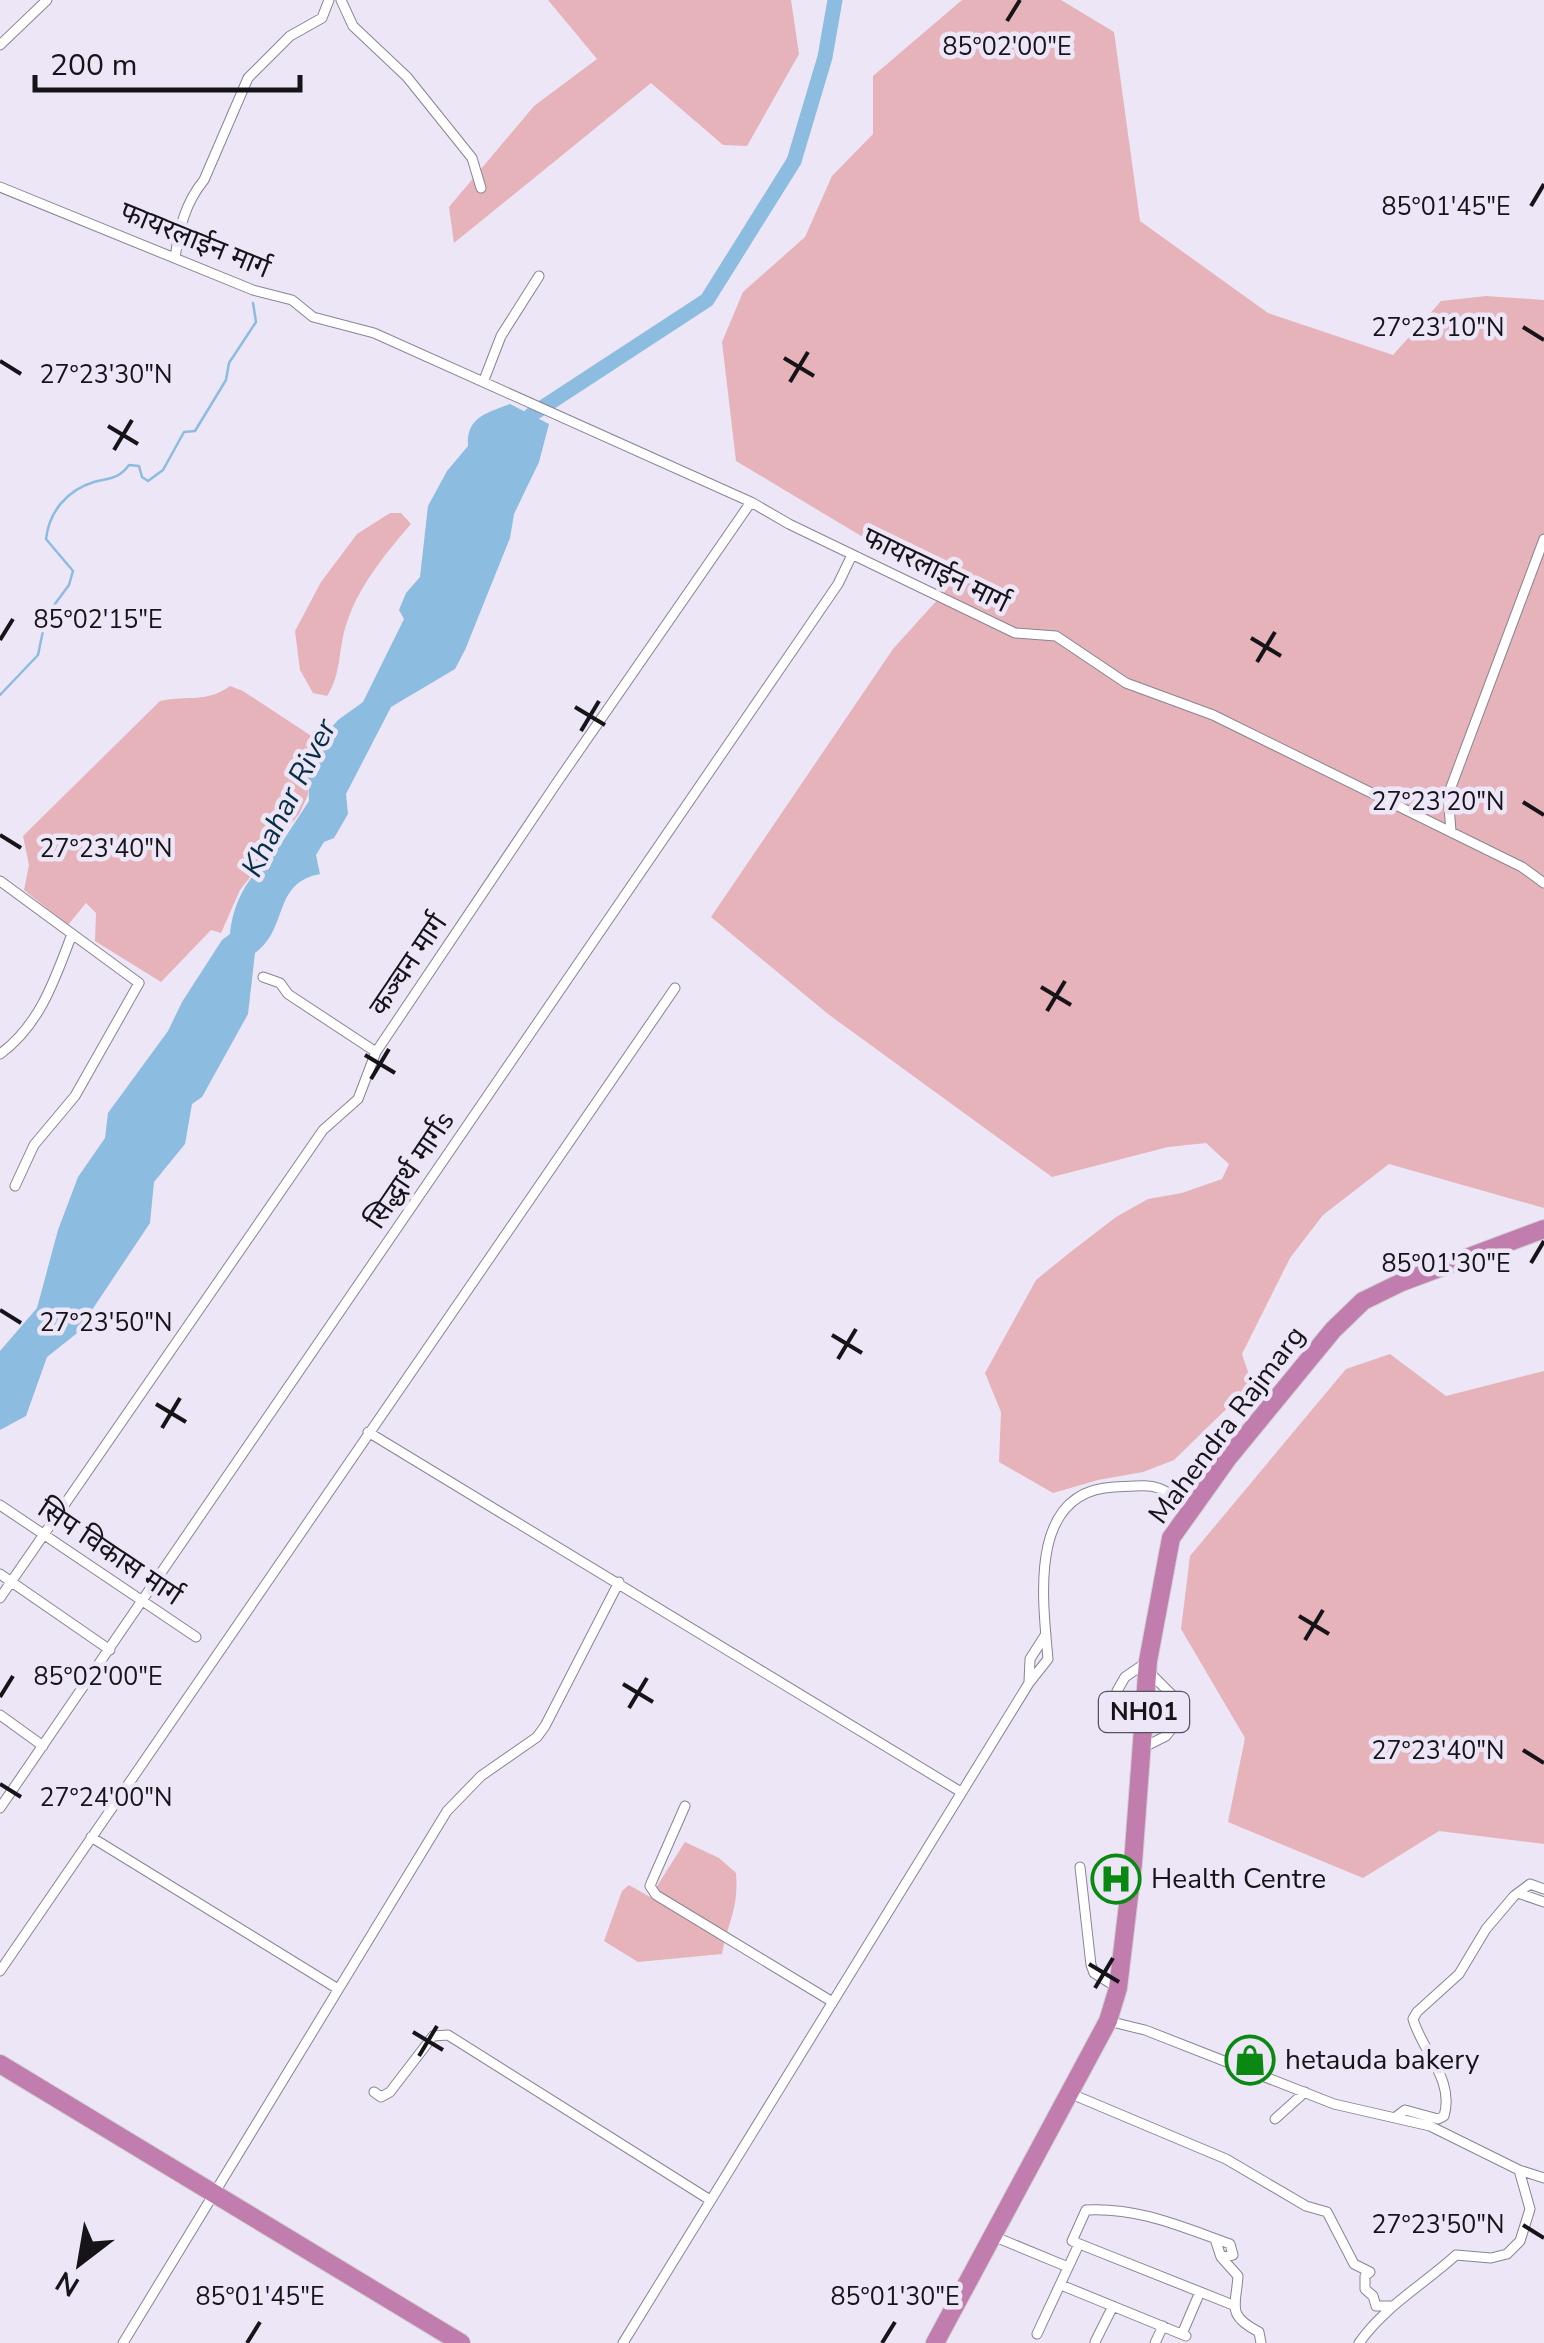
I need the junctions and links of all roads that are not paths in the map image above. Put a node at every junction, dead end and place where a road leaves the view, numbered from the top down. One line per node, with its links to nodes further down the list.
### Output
1 (48, 0): 4 (street)
2 (329, 0): 7 (street)
3 (340, 0): 6 (street)
4 (0, 45)
5 (0, 187): 7 (street, फायरलाईन मार्ग)
6 (481, 188)
7 (175, 258): 9 (street, फायरलाईन मार्ग)
8 (539, 276): 9 (street)
9 (484, 380): 10 (street, फायरलाईन मार्ग)
10 (751, 502): 12 (street, फायरलाईन मार्ग); 19 (street, कञ्चन मार्ग)
11 (1544, 539): 13 (street)
12 (852, 555): 13 (street, फायरलाईन मार्ग); 31 (street, सिद्धार्थ मार्गs)
13 (1451, 831): 15 (street, फायरलाईन मार्ग)
14 (0, 881): 16 (street)
15 (1544, 883)
16 (72, 934): 20 (street); 21 (street)
17 (264, 976): 19 (street)
18 (675, 988): 23 (street)
19 (376, 1052): 26 (street, कञ्चन मार्ग)
20 (0, 1054)
21 (15, 1186)
22 (1544, 1229): 25 (highway, Mahendra Rajmarg / NH01)
23 (368, 1432): 29 (street); 44 (street)
24 (0, 1505): 26 (street, सिप विकास मार्ग)
25 (1191, 1510): 32 (street); 35 (highway, Mahendra Rajmarg / NH01)
26 (44, 1534): 28 (street, कञ्चन मार्ग); 31 (street, सिप विकास मार्ग)
27 (0, 1574): 28 (street)
28 (11, 1582): 30 (street, कञ्चन मार्ग); 34 (street)
29 (619, 1582): 41 (street); 51 (street)
30 (0, 1598)
31 (143, 1601): 33 (street, सिप विकास मार्ग); 34 (street, सिद्धार्थ मार्गs)
32 (1046, 1634): 36 (street); 36 (street)
33 (196, 1636)
34 (110, 1650): 39 (street, सिद्धार्थ मार्गs)
35 (1148, 1666): 38 (highway, Mahendra Rajmarg / NH01); 38 (street); 40 (street)
36 (1029, 1683): 41 (street)
37 (0, 1715): 39 (street)
38 (1143, 1726): 40 (highway, Mahendra Rajmarg / NH01)
39 (43, 1746): 43 (street, सिद्धार्थ मार्गs)
40 (1142, 1748): 50 (highway, Mahendra Rajmarg / NH01)
41 (961, 1792): 52 (street)
42 (685, 1806): 52 (street)
43 (0, 1808)
44 (91, 1837): 49 (street); 51 (street)
45 (1080, 1867): 50 (street)
46 (1544, 1889): 47 (street)
47 (1518, 1893): 48 (street); 58 (street)
48 (1544, 1902)
49 (0, 1971)
50 (1118, 1988): 53 (highway, Mahendra Rajmarg / NH01)
51 (338, 1989): 62 (street)
52 (830, 2001): 63 (street)
53 (1108, 2021): 56 (street); 57 (highway, Mahendra Rajmarg / NH01)
54 (0, 2064): 62 (highway)
55 (374, 2092): 63 (street)
56 (1305, 2092): 58 (street); 59 (street)
57 (1070, 2093): 64 (highway, Mahendra Rajmarg / NH01); 71 (street)
58 (1397, 2116): 60 (street)
59 (1274, 2119)
60 (1518, 2170): 61 (street); 71 (street)
61 (1544, 2178)
62 (214, 2194): 75 (street); 76 (highway)
63 (710, 2200): 77 (street)
64 (993, 2236): 66 (street); 78 (highway, Mahendra Rajmarg / NH01)
65 (1079, 2244): 66 (street); 68 (street); 69 (street)
66 (1068, 2268): 67 (street)
67 (1060, 2284): 70 (street); 73 (street)
68 (1200, 2292): 69 (street); 72 (street)
69 (1233, 2304): 80 (street)
70 (1113, 2306): 72 (street); 74 (street)
71 (1392, 2306): 81 (street)
72 (1163, 2326): 79 (street)
73 (1038, 2334)
74 (1095, 2342)
75 (123, 2343)
76 (461, 2343)
77 (623, 2343)
78 (936, 2343)
79 (1155, 2343)
80 (1261, 2343)
81 (1359, 2343)

